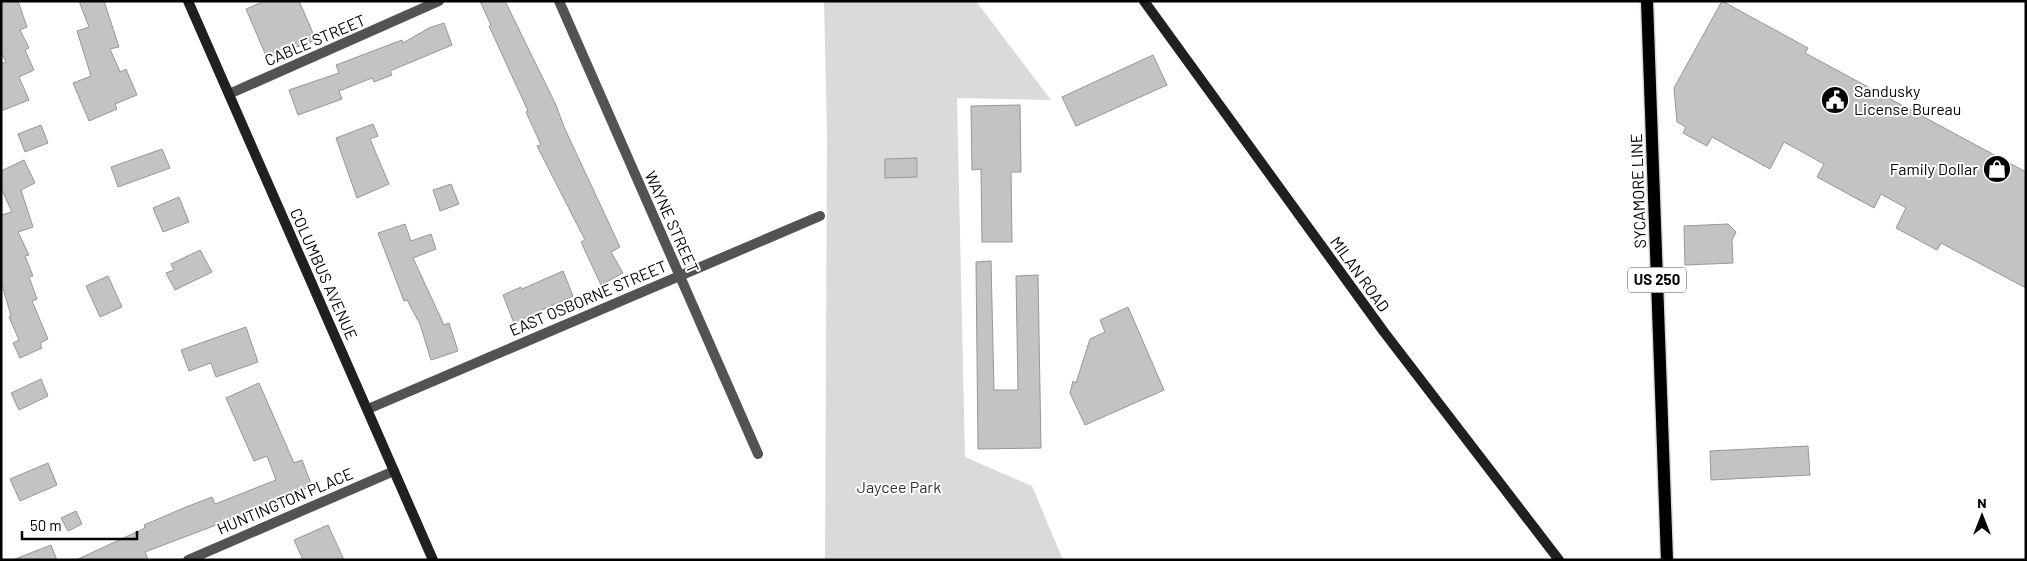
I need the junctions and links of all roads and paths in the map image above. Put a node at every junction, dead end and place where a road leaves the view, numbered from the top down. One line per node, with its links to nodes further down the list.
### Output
1 (188, 1): 6 (street, COLUMBUS AVENUE)
2 (440, 1): 6 (street, CABLE STREET)
3 (559, 1): 8 (street, WAYNE STREET)
4 (1144, 1): 14 (street, MILAN ROAD)
5 (1647, 1): 15 (main road, SYCAMORE LINE / US 250)
6 (229, 94): 9 (street, COLUMBUS AVENUE)
7 (820, 216): 8 (street, EAST OSBORNE STREET)
8 (680, 275): 9 (street, EAST OSBORNE STREET); 10 (street, WAYNE STREET)
9 (368, 409): 11 (street, COLUMBUS AVENUE)
10 (758, 454)
11 (394, 471): 12 (street, HUNTINGTON PLACE); 13 (street, COLUMBUS AVENUE)
12 (188, 560)
13 (433, 560)
14 (1559, 560)
15 (1668, 560)

